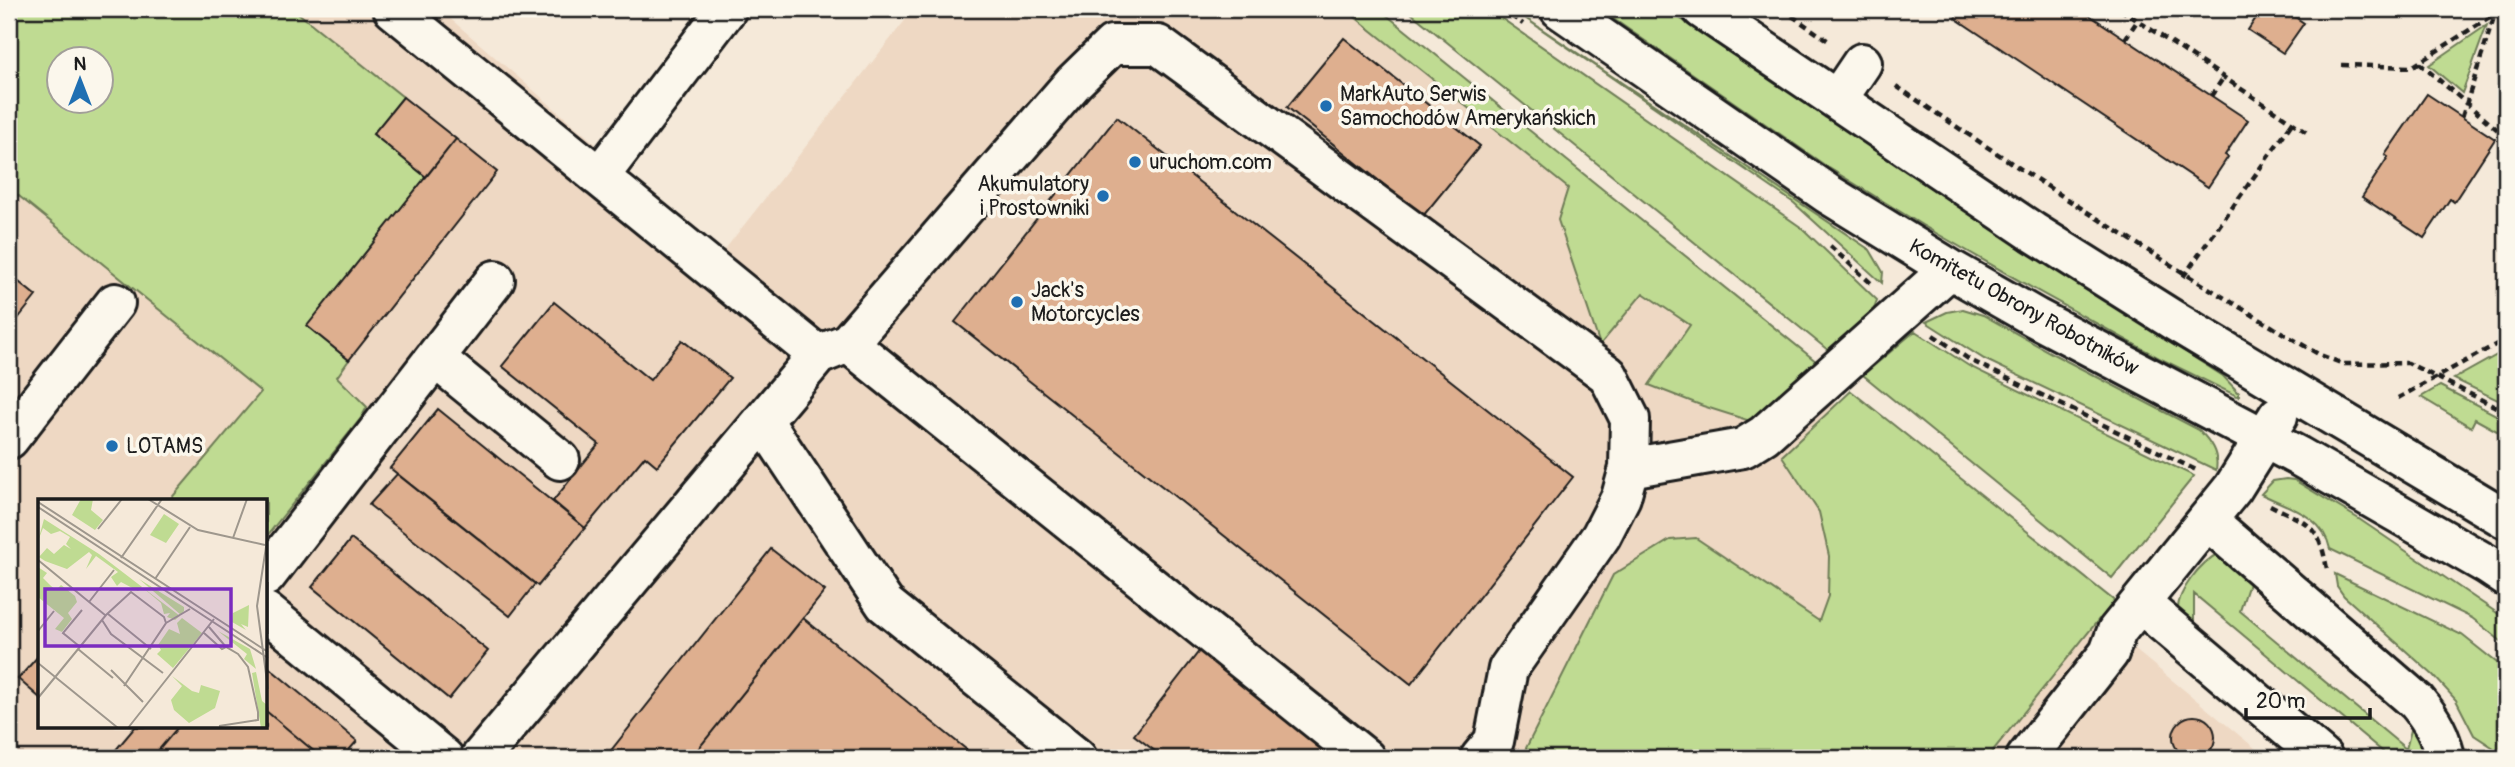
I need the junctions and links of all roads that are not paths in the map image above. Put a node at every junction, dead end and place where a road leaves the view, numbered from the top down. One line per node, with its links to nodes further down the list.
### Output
1 (393, 9): 7 (street)
2 (727, 9): 7 (street)
3 (1560, 9): 8 (street, Komitetu Obrony Robotników)
4 (1702, 9): 6 (street)
5 (1862, 63): 6 (street)
6 (1837, 100): 13 (street)
7 (599, 177): 11 (street)
8 (1950, 269): 15 (street, Komitetu Obrony Robotników); 18 (street)
9 (495, 280): 12 (street)
10 (115, 303): 16 (street)
11 (833, 349): 14 (street); 18 (street); 28 (street)
12 (435, 358): 17 (street); 21 (street)
13 (2292, 393): 15 (street); 19 (street)
14 (764, 422): 26 (street); 27 (street)
15 (2264, 438): 20 (street); 22 (street, Komitetu Obrony Robotników)
16 (9, 439)
17 (560, 460)
18 (1629, 468): 29 (street)
19 (2506, 519)
20 (2207, 520): 23 (street); 32 (street)
21 (268, 573)
22 (2506, 578)
23 (2140, 603): 30 (street); 31 (street)
24 (268, 613): 25 (street)
25 (444, 758)
26 (480, 758)
27 (1077, 758)
28 (1365, 758)
29 (1480, 758)
30 (2026, 758)
31 (2323, 758)
32 (2445, 758)

